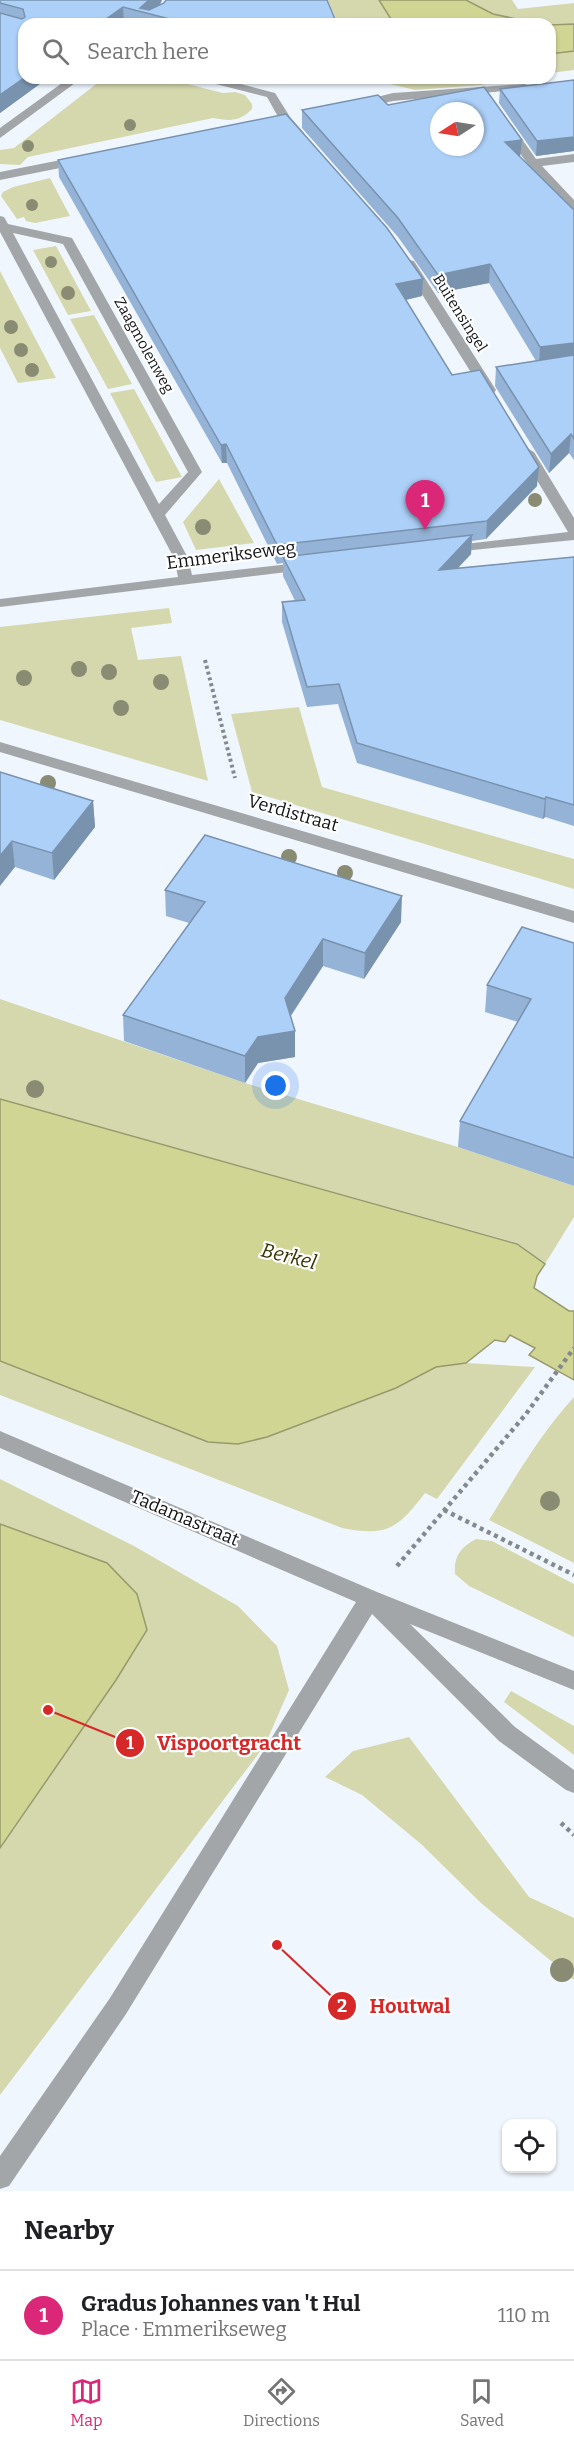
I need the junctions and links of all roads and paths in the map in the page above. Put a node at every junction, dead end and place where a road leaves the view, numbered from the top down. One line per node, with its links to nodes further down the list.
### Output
1 (68, 84): 8 (street)
2 (228, 84): 7 (street)
3 (540, 85): 4 (street)
4 (347, 106)
5 (301, 115): 7 (street)
6 (502, 118): 12 (street)
7 (281, 120): 9 (street)
8 (0, 134)
9 (308, 144)
10 (95, 158): 13 (street)
11 (574, 158): 12 (street)
12 (533, 163): 14 (street)
13 (0, 176)
14 (574, 207)
15 (3, 223): 19 (street, Zaagmolenweg); 19 (street, Zaagmolenweg)
16 (399, 250): 17 (street, Buitensingel)
17 (495, 400)
18 (520, 440): 20 (street)
19 (158, 514): 24 (street, Zaagmolenweg)
20 (574, 530)
21 (574, 536): 22 (street)
22 (435, 551)
23 (322, 564): 24 (street, Emmerikseweg)
24 (186, 580): 25 (street, Emmerikseweg)
25 (0, 603)
26 (205, 660): 28 (path)
27 (0, 747): 28 (street, Verdistraat)
28 (246, 820): 29 (street, Verdistraat)
29 (574, 917)
30 (574, 1348): 32 (path)
31 (0, 1439): 34 (street, Tadamastraat)
32 (444, 1510): 33 (path); 34 (path)
33 (574, 1575)
34 (370, 1598): 35 (street, Tadamastraat); 36 (street, Tadamastraat); 37 (street)
35 (574, 1681)
36 (574, 1784)
37 (0, 2177)

